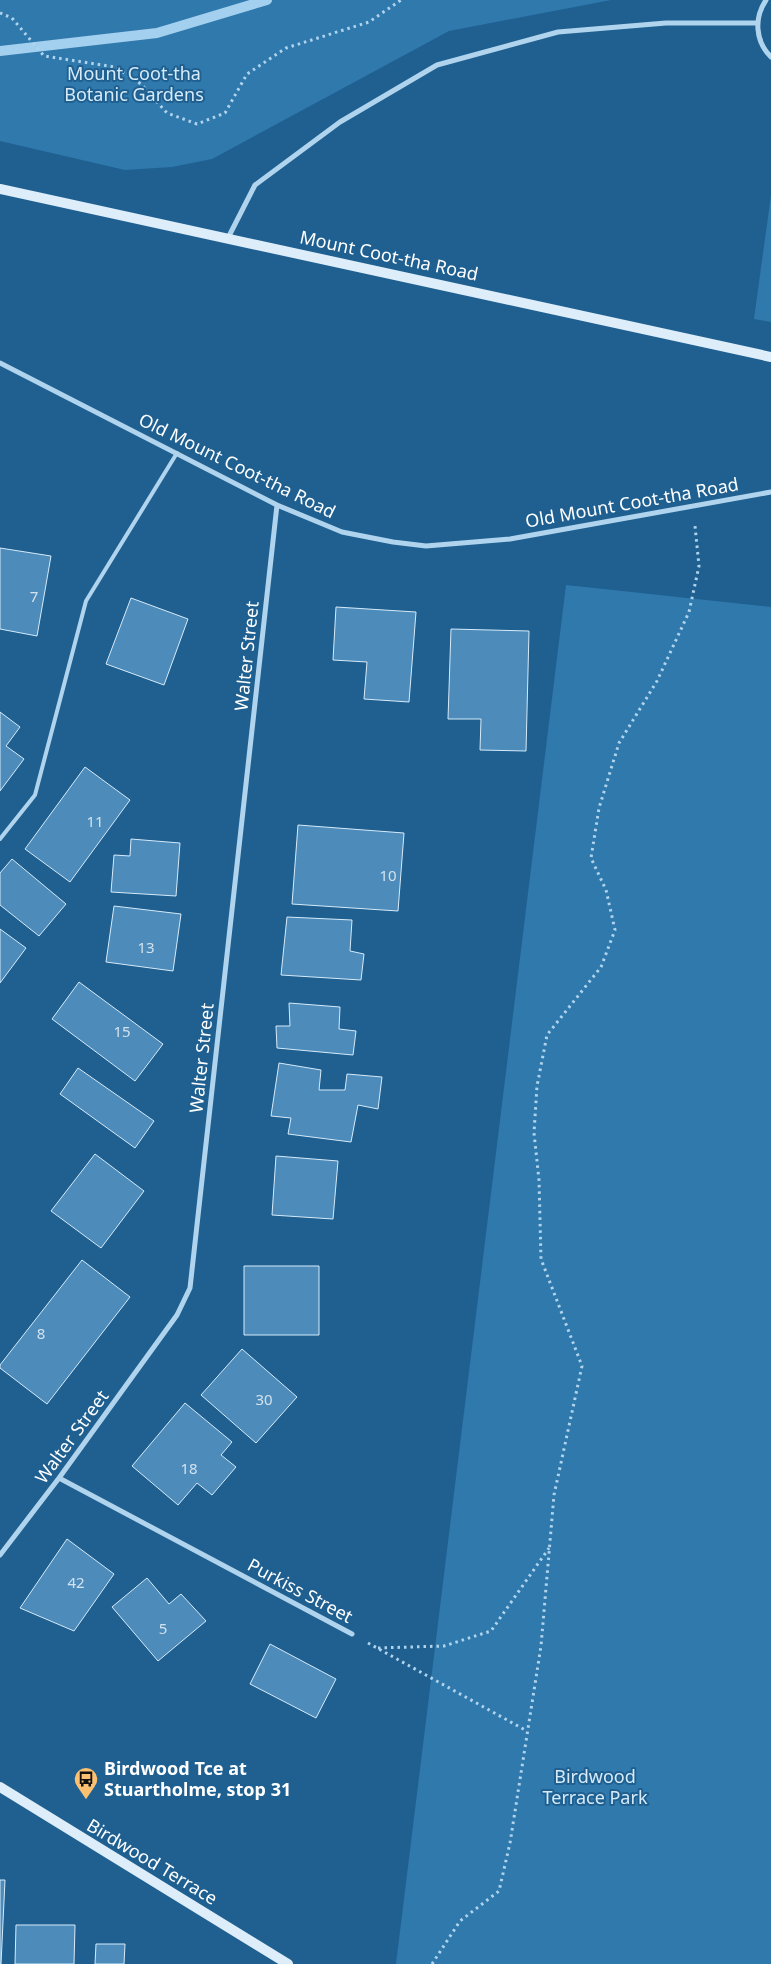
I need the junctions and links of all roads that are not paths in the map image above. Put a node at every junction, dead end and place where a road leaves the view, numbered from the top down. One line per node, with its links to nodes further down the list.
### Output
1 (766, 0): 2 (street)
2 (757, 23): 3 (street); 5 (street)
3 (771, 57)
4 (0, 189): 5 (main road, Mount Coot-tha Road)
5 (228, 238): 6 (main road, Mount Coot-tha Road)
6 (771, 357)
7 (0, 363): 8 (street, Old Mount Coot-tha Road)
8 (177, 453): 10 (street, Old Mount Coot-tha Road); 11 (lane)
9 (771, 492): 10 (street, Old Mount Coot-tha Road)
10 (277, 505): 12 (street, Walter Street)
11 (0, 839)
12 (59, 1478): 13 (street, Walter Street); 14 (street, Purkiss Street)
13 (0, 1555)
14 (352, 1634)
15 (0, 1787): 16 (main road, Birdwood Terrace)
16 (288, 1964)

